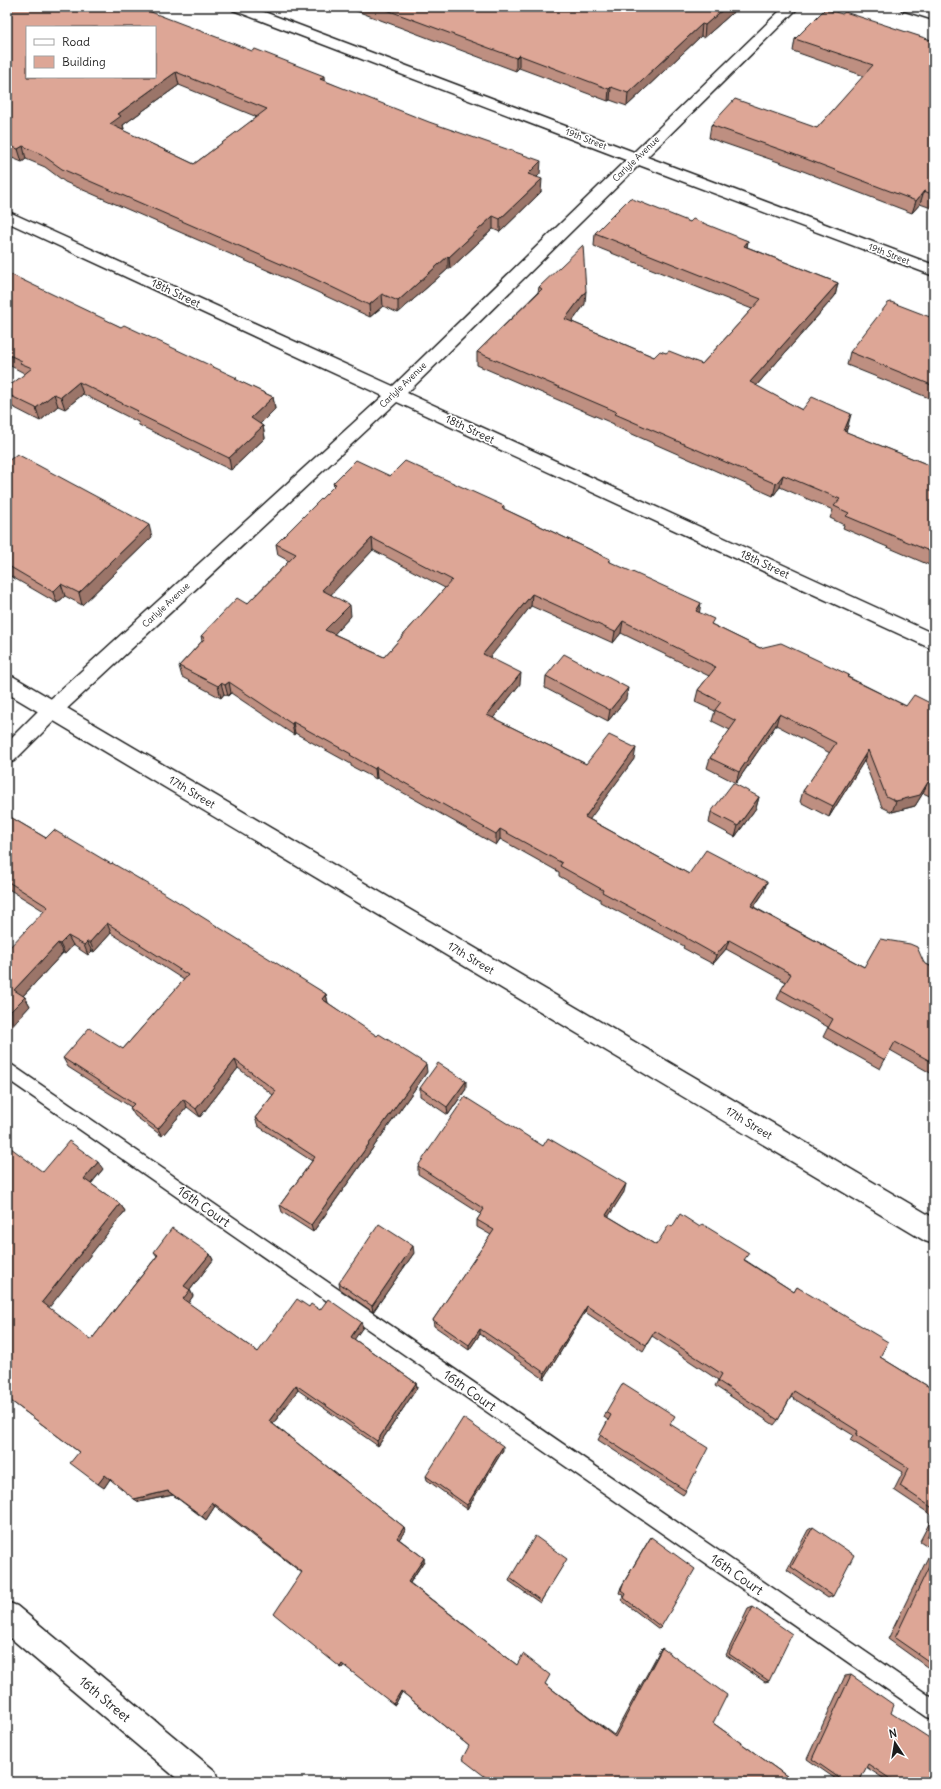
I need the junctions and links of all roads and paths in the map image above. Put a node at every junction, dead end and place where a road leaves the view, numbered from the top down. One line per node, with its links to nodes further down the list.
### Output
1 (238, 7): 5 (street, 19th Street)
2 (792, 7): 5 (street, Carlyle Avenue)
3 (907, 7): 4 (street)
4 (934, 16)
5 (637, 158): 7 (street, 19th Street); 8 (street, Carlyle Avenue)
6 (7, 216): 8 (street, 18th Street)
7 (934, 271)
8 (395, 394): 9 (street, 18th Street); 11 (street, Carlyle Avenue)
9 (934, 642)
10 (7, 683): 11 (street, 17th Street)
11 (52, 710): 12 (street, Carlyle Avenue); 14 (street, 17th Street)
12 (7, 755)
13 (7, 1070): 16 (lane, 16th Court)
14 (934, 1232)
15 (7, 1616): 17 (street, 16th Street)
16 (934, 1710)
17 (204, 1782)

